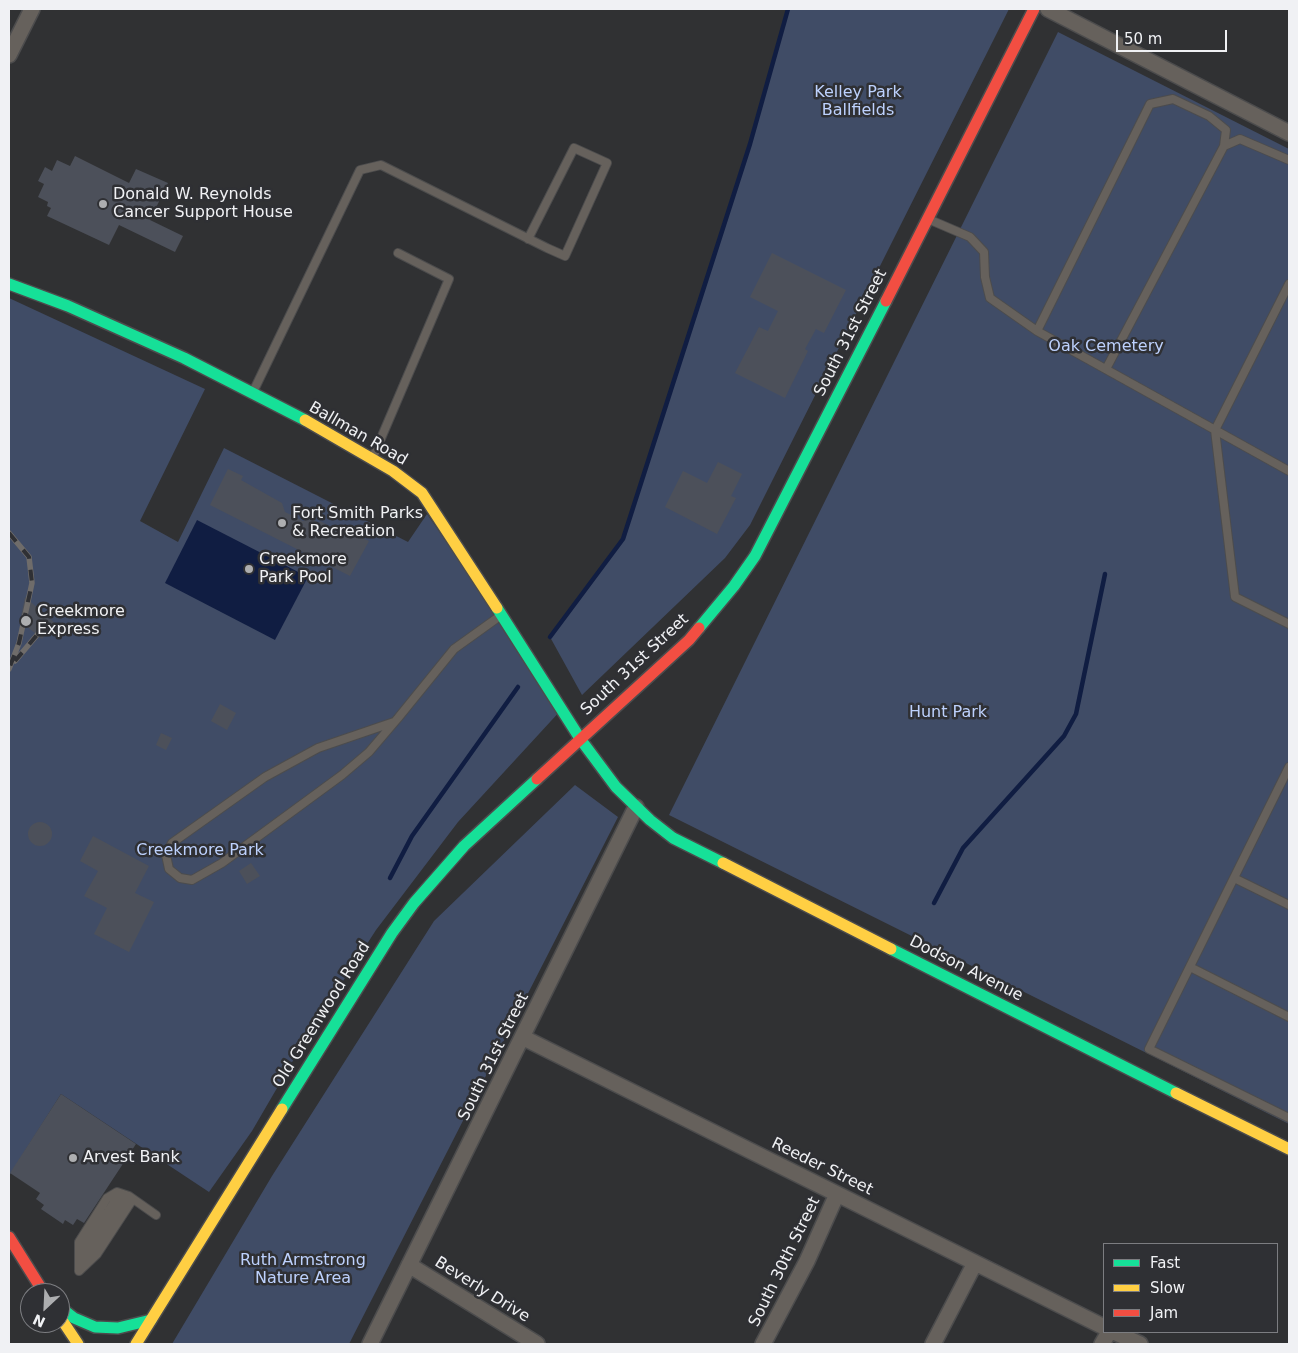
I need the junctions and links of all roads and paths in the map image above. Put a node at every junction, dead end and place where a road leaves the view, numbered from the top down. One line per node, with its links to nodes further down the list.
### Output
1 (32, 9): 4 (street)
2 (1034, 9): 8 (main road, South 31st Street)
3 (1048, 9): 5 (street)
4 (9, 55)
5 (1289, 133)
6 (1224, 146): 7 (lane); 13 (lane); 14 (lane)
7 (1289, 160)
8 (928, 219): 13 (lane); 22 (main road, South 31st Street)
9 (528, 239): 9 (lane); 15 (lane)
10 (398, 253): 17 (lane)
11 (9, 284): 15 (main road, Ballman Road)
12 (1289, 284): 16 (lane)
13 (1037, 331): 14 (lane)
14 (1106, 369): 16 (lane)
15 (252, 394): 17 (main road, Ballman Road)
16 (1215, 430): 18 (lane); 20 (lane)
17 (373, 459): 19 (main road, Ballman Road)
18 (1289, 471)
19 (501, 615): 21 (lane); 22 (main road, Ballman Road)
20 (1289, 624)
21 (394, 722): 21 (lane)
22 (581, 740): 24 (main road, South 31st Street); 40 (main road, Old Greenwood Road)
23 (1289, 767): 25 (lane)
24 (636, 808): 29 (street, South 31st Street); 31 (main road, Dodson Avenue)
25 (1234, 878): 26 (lane); 27 (lane)
26 (1289, 906)
27 (1190, 967): 28 (lane); 30 (lane)
28 (1289, 1017)
29 (524, 1038): 32 (street, Reeder Street); 37 (street, South 31st Street)
30 (1289, 1118)
31 (1289, 1149)
32 (837, 1194): 36 (street, Reeder Street); 49 (street, South 30th Street)
33 (126, 1196): 33 (lane); 34 (lane)
34 (156, 1215)
35 (9, 1237): 38 (main road)
36 (975, 1263): 41 (street, Reeder Street); 50 (street)
37 (409, 1265): 47 (street, South 31st Street); 48 (street, Beverly Drive)
38 (38, 1283)
39 (70, 1315): 40 (main road)
40 (152, 1320): 46 (main road, Old Greenwood Road)
41 (1103, 1327)
42 (70, 1332): 45 (main road)
43 (1108, 1333): 51 (street)
44 (1116, 1333): 52 (street)
45 (78, 1344)
46 (136, 1344)
47 (370, 1344)
48 (537, 1344)
49 (763, 1344)
50 (933, 1344)
51 (1102, 1344)
52 (1140, 1344)

